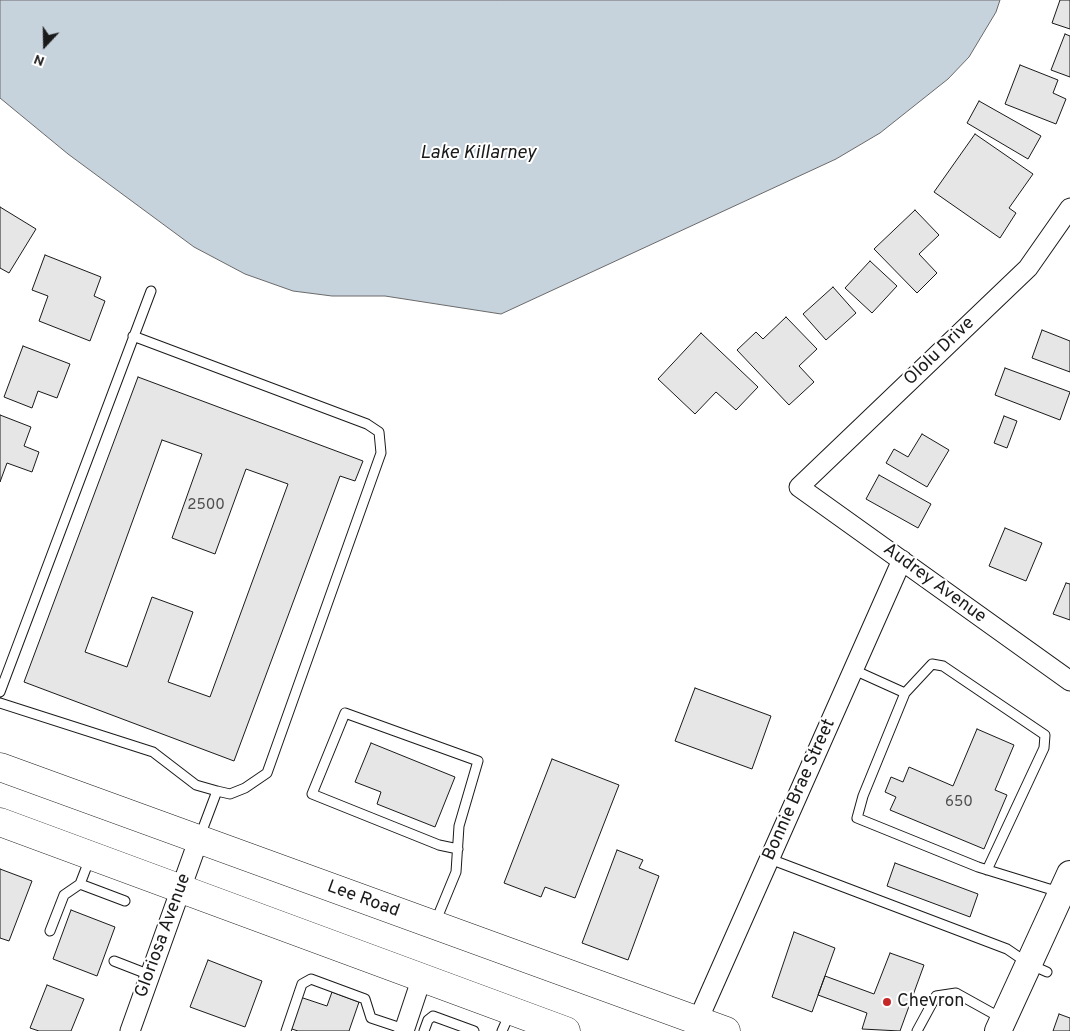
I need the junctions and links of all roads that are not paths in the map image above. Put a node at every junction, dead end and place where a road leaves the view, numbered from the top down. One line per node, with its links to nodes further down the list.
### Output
1 (1070, 208): 4 (street, Ololu Drive)
2 (151, 291): 3 (lane)
3 (133, 336): 8 (lane); 12 (lane)
4 (799, 487): 5 (street, Audrey Avenue)
5 (902, 560): 6 (street, Bonnie Brae Street); 7 (street, Audrey Avenue)
6 (854, 670): 9 (lane); 17 (street, Bonnie Brae Street)
7 (1070, 680)
8 (0, 692)
9 (905, 693): 18 (lane); 18 (lane)
10 (0, 703): 12 (lane)
11 (0, 768): 14 (main road, Lee Road)
12 (216, 791): 14 (lane)
13 (0, 822): 16 (main road)
14 (198, 841): 21 (street, Gloriosa Avenue); 23 (main road, Lee Road)
15 (458, 849): 15 (lane); 23 (lane)
16 (91, 856): 19 (lane); 21 (main road)
17 (770, 859): 26 (lane); 29 (street, Bonnie Brae Street)
18 (987, 870): 20 (lane)
19 (80, 884): 22 (lane); 24 (lane)
20 (1066, 886): 26 (main road)
21 (180, 889): 27 (street, Gloriosa Avenue); 28 (main road)
22 (125, 901)
23 (434, 926): 29 (main road, Lee Road)
24 (50, 931)
25 (114, 961): 27 (lane)
26 (1038, 968): 31 (main road)
27 (150, 975): 33 (street, Gloriosa Avenue)
28 (422, 977): 30 (main road); 32 (street)
29 (698, 1020): 38 (main road, Lee Road)
30 (506, 1021): 37 (main road)
31 (1000, 1025): 39 (lane)
32 (404, 1030): 34 (lane)
33 (130, 1031)
34 (286, 1031)
35 (424, 1031): 36 (lane)
36 (474, 1031)
37 (566, 1031)
38 (726, 1031)
39 (917, 1031)

